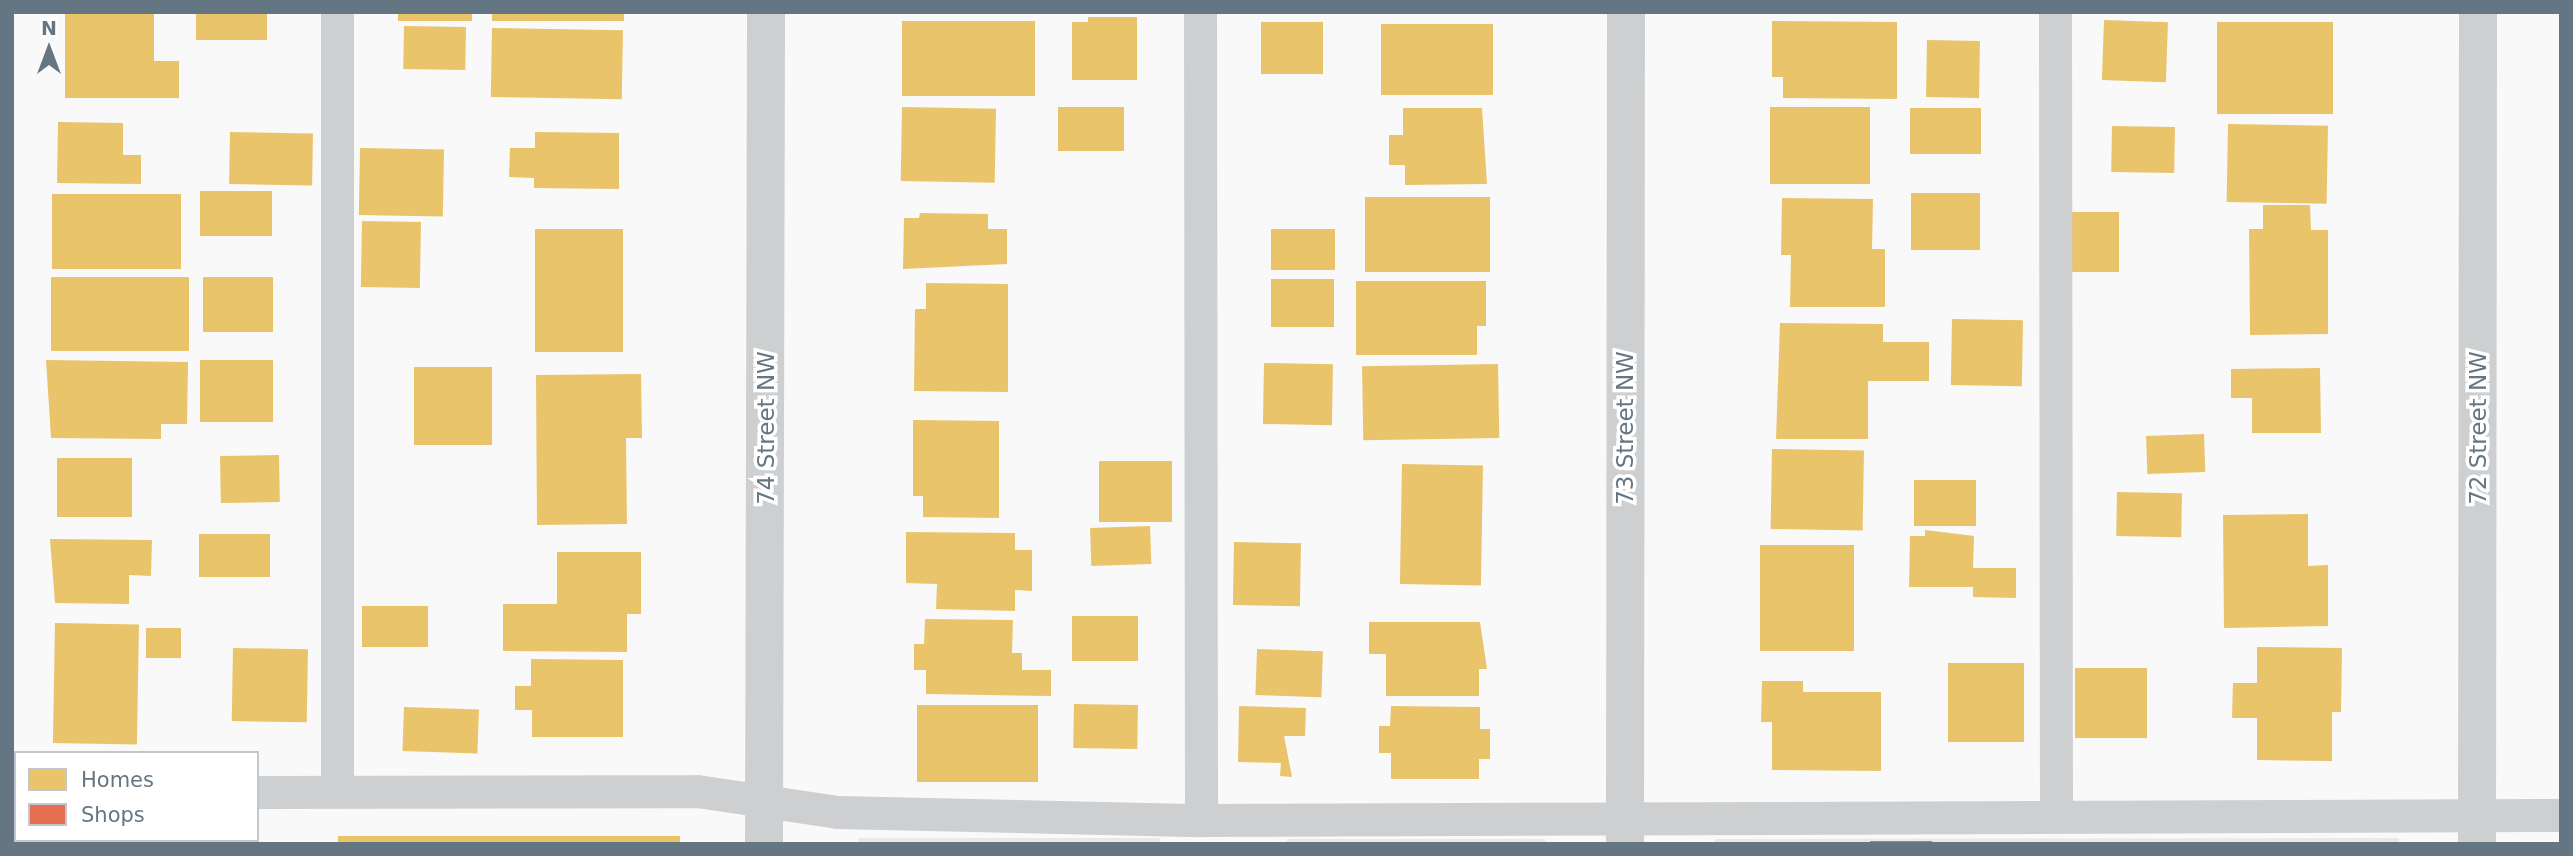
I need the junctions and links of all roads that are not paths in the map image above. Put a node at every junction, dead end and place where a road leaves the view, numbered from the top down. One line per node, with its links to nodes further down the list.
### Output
1 (337, 12): 7 (lane)
2 (766, 12): 9 (street, 74 Street NW)
3 (1200, 12): 12 (lane)
4 (1626, 12): 14 (street, 73 Street NW)
5 (2055, 12): 10 (lane)
6 (2478, 12): 13 (street, 72 Street NW)
7 (337, 790): 8 (lane); 9 (lane)
8 (259, 792)
9 (765, 803): 12 (lane); 15 (street, 74 Street NW)
10 (2056, 815): 13 (lane); 14 (lane)
11 (2561, 815): 13 (lane)
12 (1201, 820): 14 (lane)
13 (2477, 829)
14 (1625, 830)
15 (764, 844)

